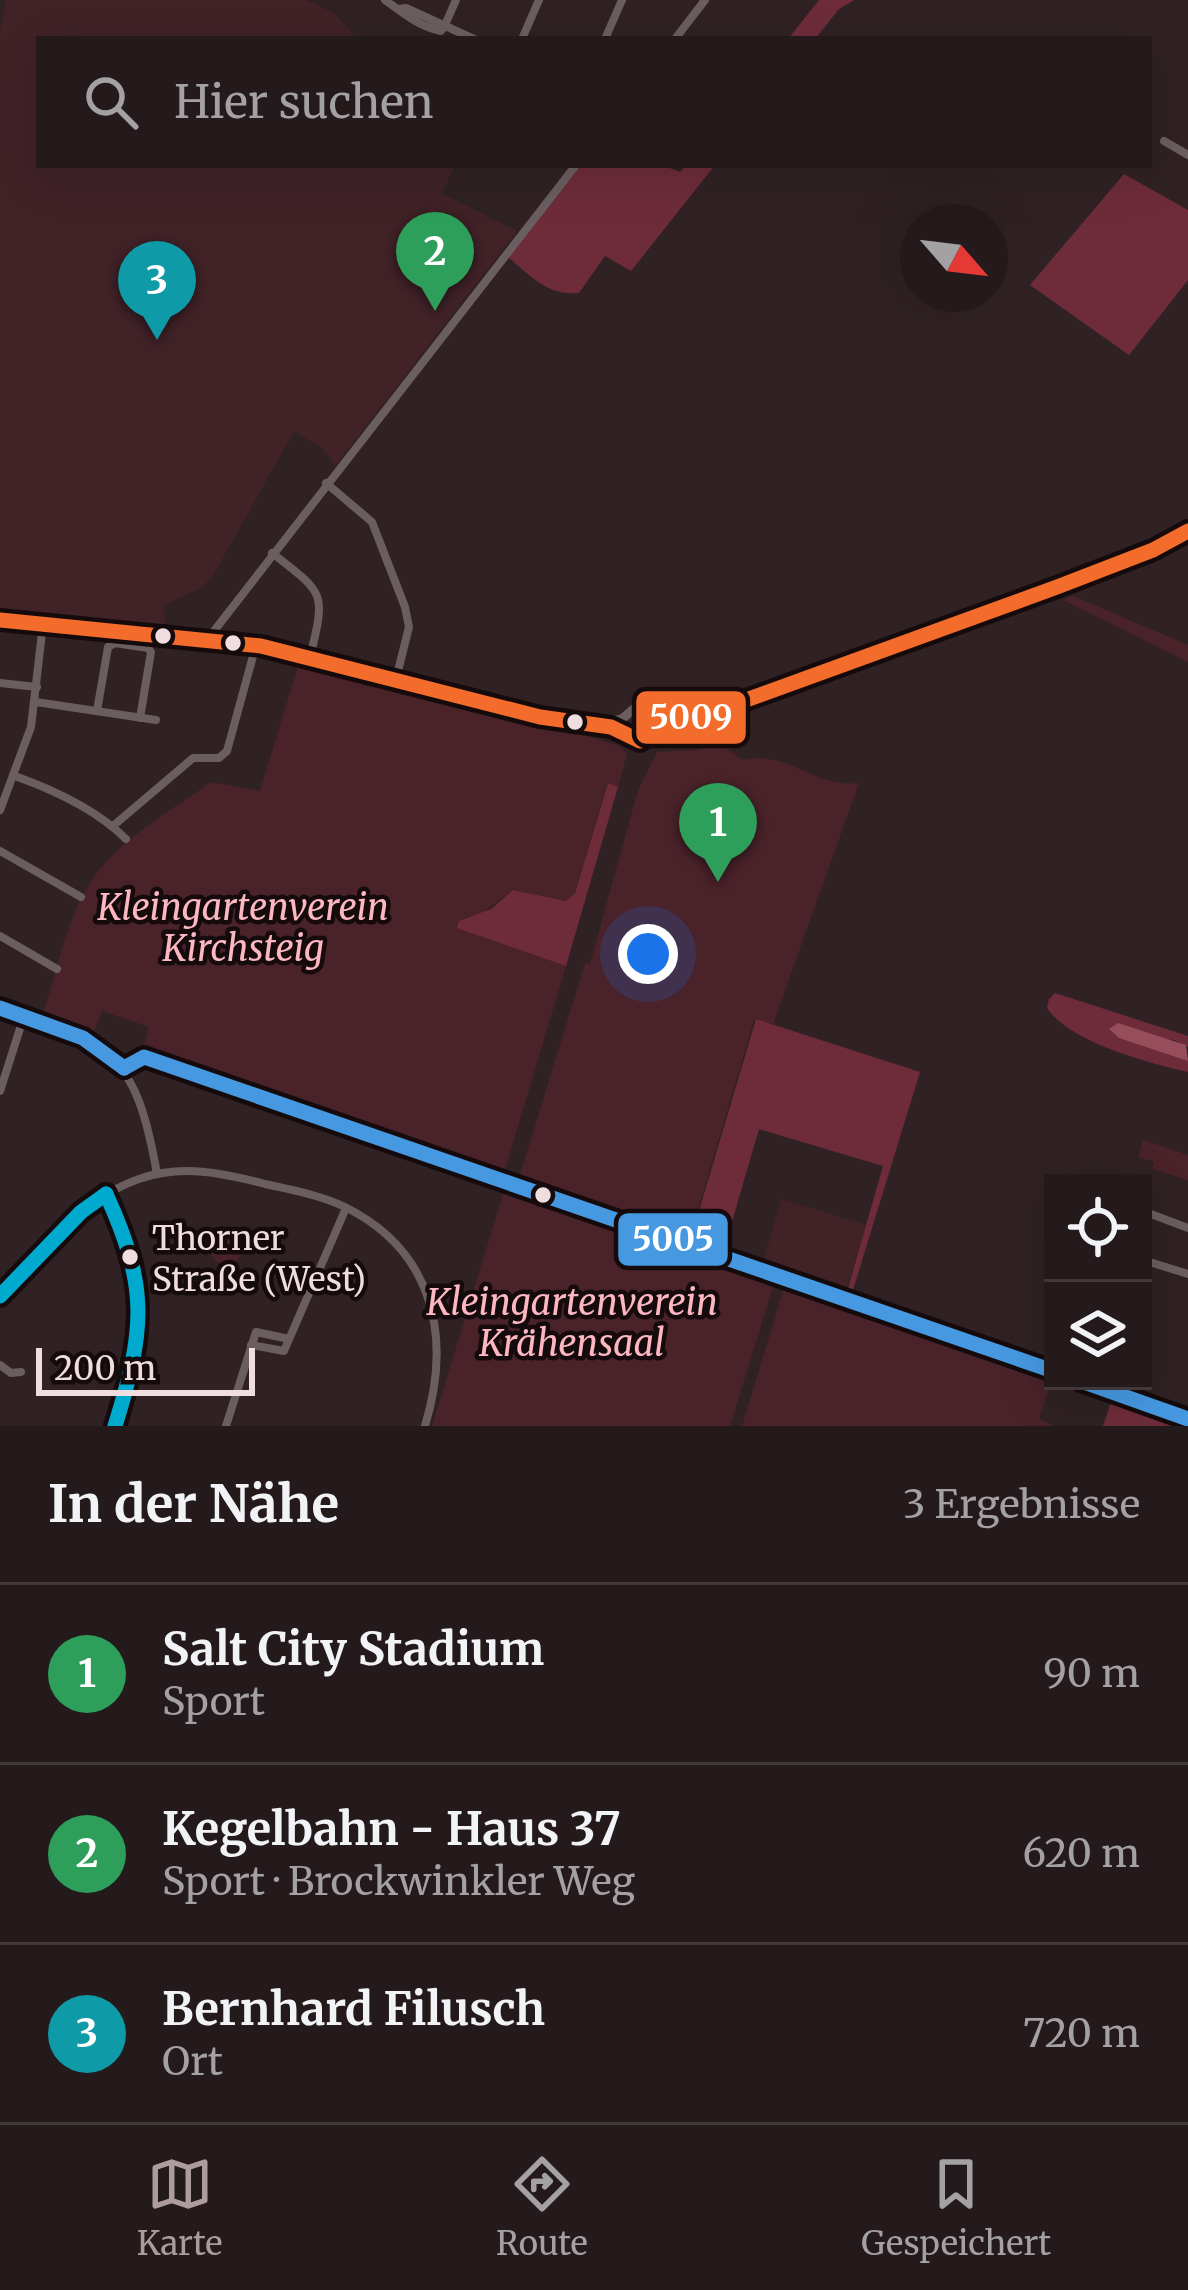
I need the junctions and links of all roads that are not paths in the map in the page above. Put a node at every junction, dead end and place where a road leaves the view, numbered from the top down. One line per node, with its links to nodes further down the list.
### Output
1 (385, 0): 6 (street)
2 (456, 0): 6 (street)
3 (539, 0): 8 (street)
4 (622, 0): 9 (street)
5 (705, 0): 10 (street)
6 (445, 26): 7 (street)
7 (467, 36)
8 (523, 36)
9 (606, 36)
10 (677, 36)
11 (1164, 141): 12 (street)
12 (1188, 154)
13 (574, 168): 14 (street)
14 (326, 483): 16 (street); 22 (street)
15 (1188, 531): 30 (street)
16 (272, 553): 19 (street); 21 (street)
17 (0, 620): 18 (street)
18 (43, 624): 19 (street); 24 (street)
19 (207, 640): 20 (street)
20 (256, 645): 21 (street); 37 (street)
21 (310, 657): 22 (street)
22 (396, 679): 32 (street)
23 (0, 683): 24 (street)
24 (37, 687): 25 (street)
25 (36, 702): 26 (street); 35 (street)
26 (97, 711): 28 (street); 28 (street)
27 (654, 717): 29 (street); 30 (street); 33 (street)
28 (140, 718): 31 (street)
29 (622, 718): 32 (street); 34 (street)
30 (682, 719): 33 (street)
31 (156, 720)
32 (593, 723): 34 (street)
33 (654, 730): 34 (street)
34 (623, 731)
35 (15, 776): 36 (street); 37 (street)
36 (0, 810)
37 (113, 826): 38 (street)
38 (126, 839)
39 (0, 851): 40 (street)
40 (81, 897)
41 (0, 936): 42 (street)
42 (57, 969)
43 (0, 1007): 44 (street)
44 (24, 1016): 45 (street); 46 (street)
45 (5, 1055): 47 (street)
46 (124, 1068): 48 (street); 59 (street)
47 (0, 1090)
48 (157, 1174): 49 (street); 50 (street)
49 (106, 1194): 55 (street); 63 (street)
50 (346, 1208): 56 (street); 65 (street)
51 (1152, 1214): 52 (street)
52 (1188, 1228)
53 (1152, 1263): 54 (street)
54 (1188, 1274)
55 (0, 1296)
56 (289, 1339): 57 (street); 57 (street)
57 (251, 1345): 64 (street)
58 (0, 1365): 60 (street)
59 (1044, 1368)
60 (21, 1372)
61 (1108, 1390): 62 (street)
62 (1188, 1419)
63 (115, 1426)
64 (226, 1426)
65 (425, 1426)

